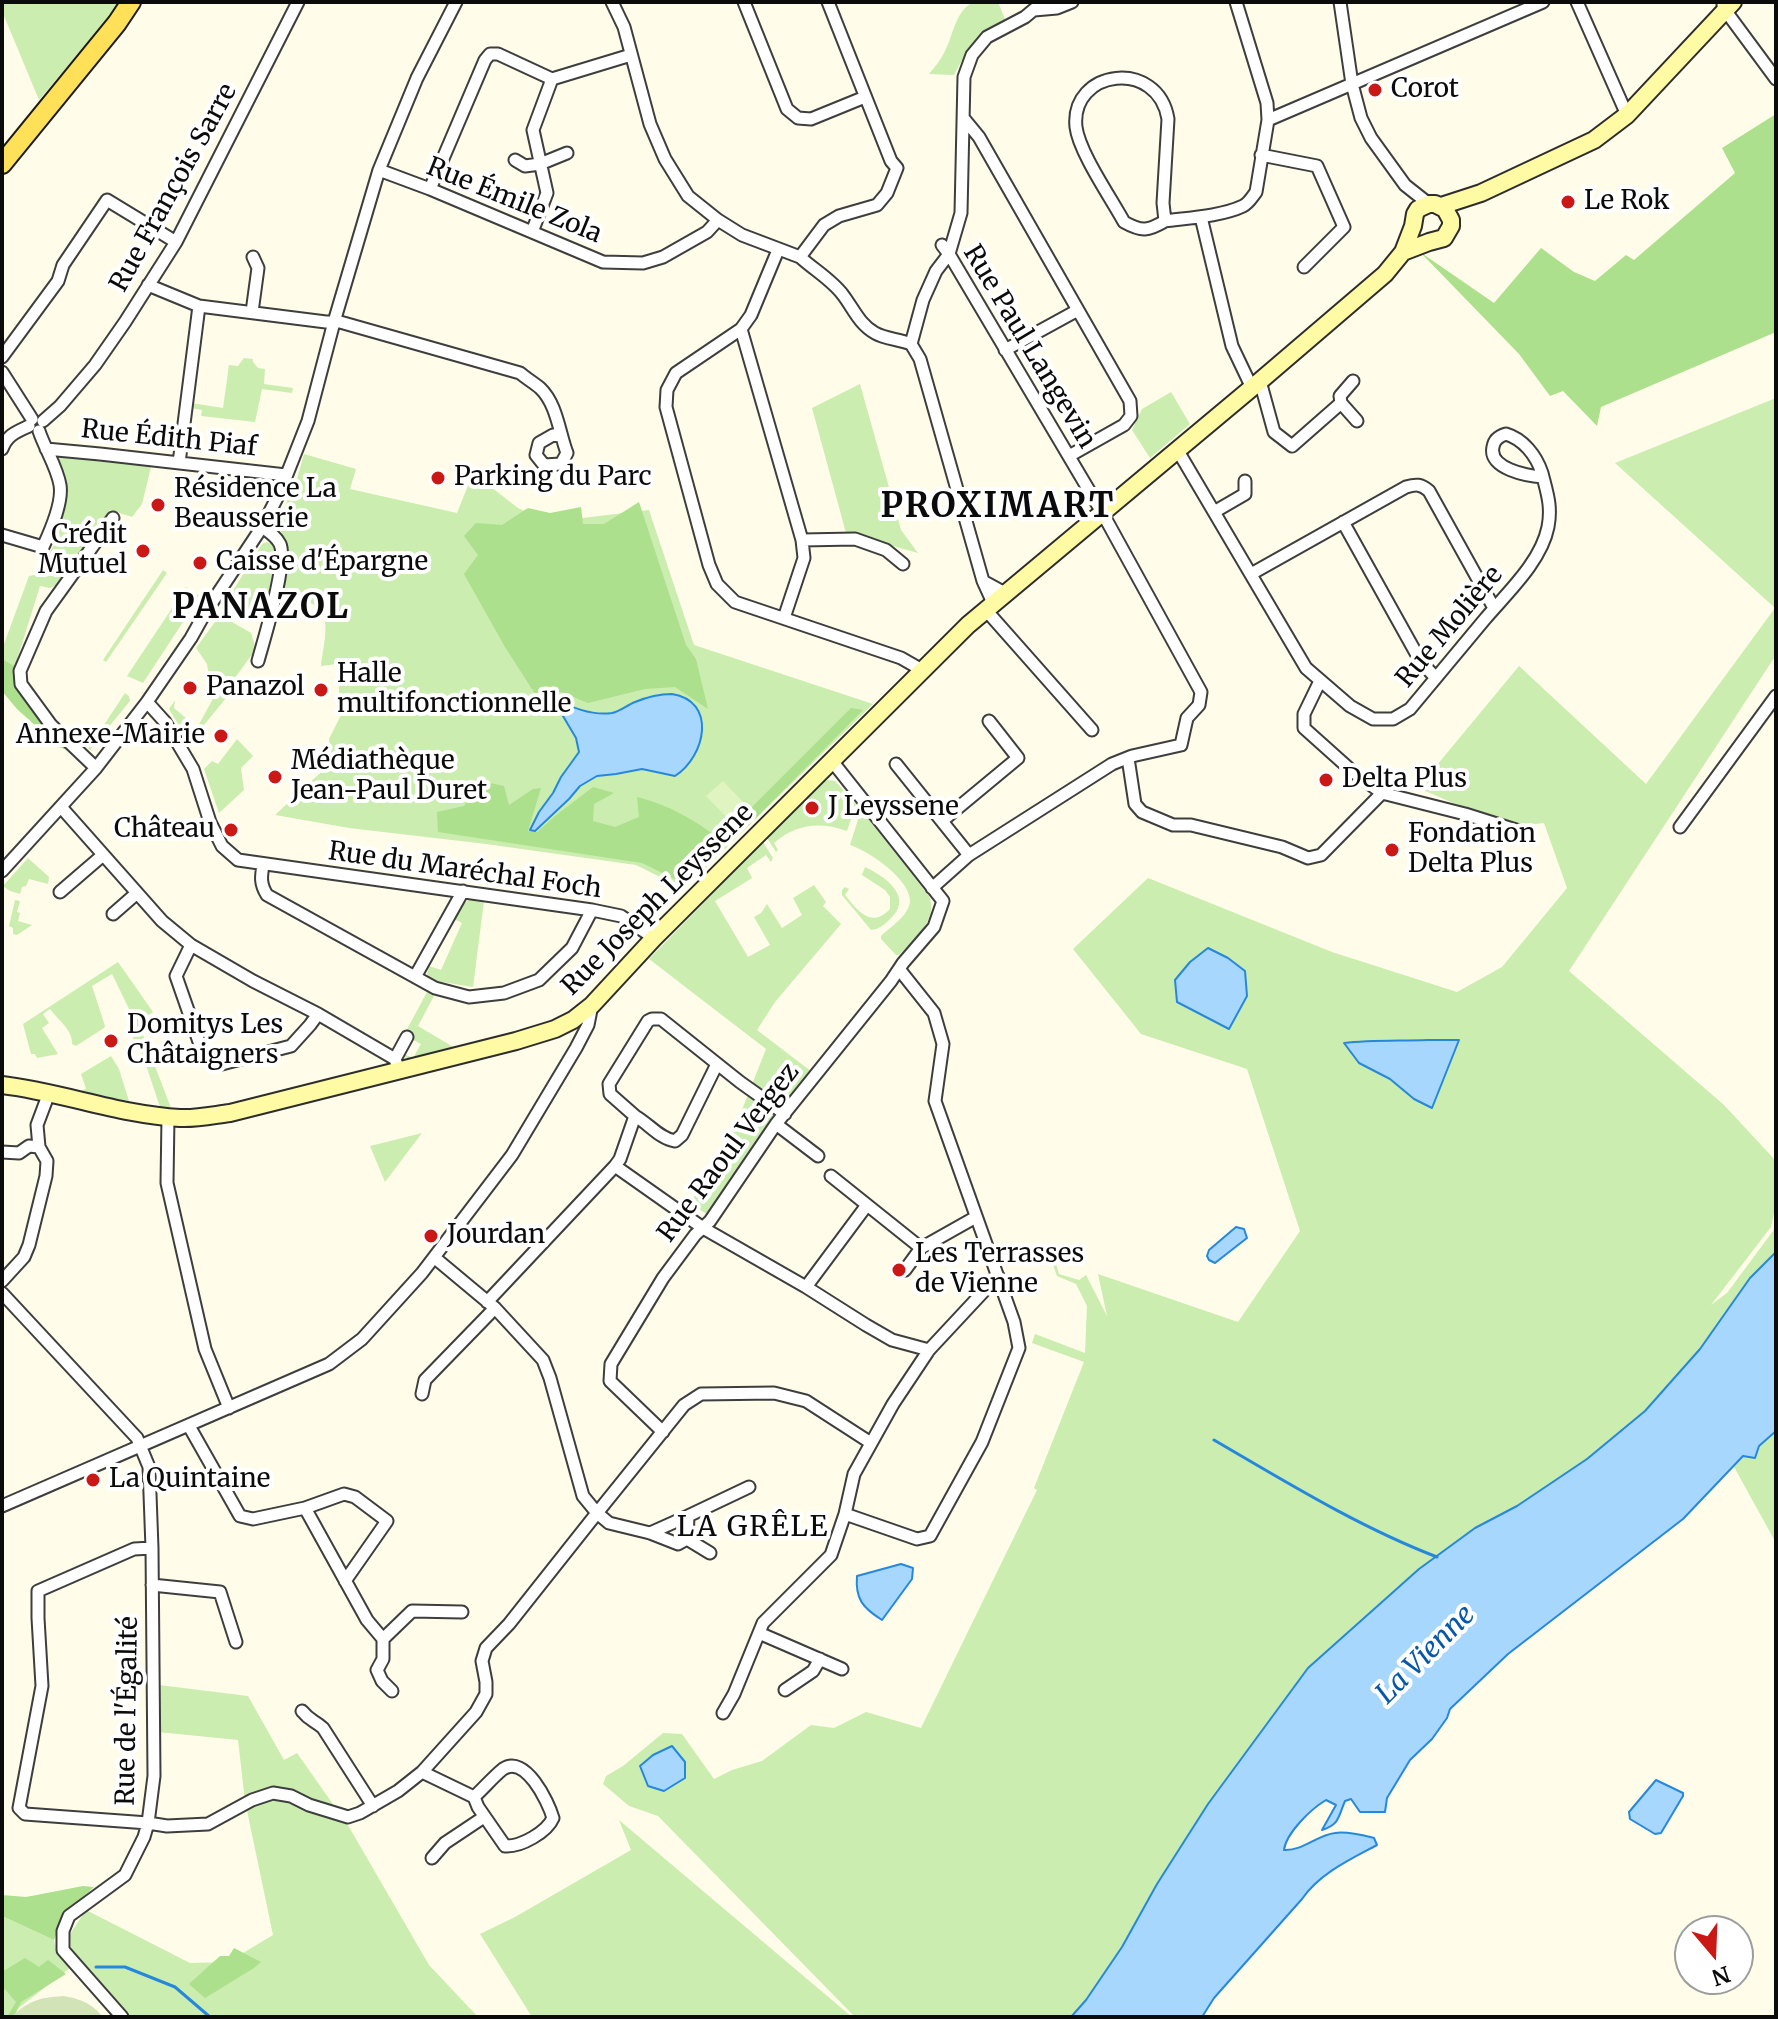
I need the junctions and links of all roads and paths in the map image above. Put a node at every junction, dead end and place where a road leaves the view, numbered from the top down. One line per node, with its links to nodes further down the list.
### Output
1 (133, 2): 25 (main road)
2 (298, 2): 36 (street, Rue François Sarre)
3 (456, 2): 27 (street)
4 (612, 2): 14 (street)
5 (744, 2): 18 (street)
6 (1072, 2): 13 (street)
7 (1236, 2): 21 (street)
8 (1340, 2): 17 (street)
9 (1543, 2): 17 (street)
10 (1577, 2): 19 (street)
11 (833, 3): 18 (street)
12 (1727, 5): 16 (street); 19 (street)
13 (1038, 6): 20 (street)
14 (631, 55): 15 (street); 32 (street)
15 (552, 79): 26 (street); 29 (street)
16 (1776, 79)
17 (1352, 84): 21 (street); 28 (street)
18 (865, 97): 42 (street)
19 (1627, 115): 30 (street)
20 (965, 120): 38 (street); 46 (street)
21 (1268, 120): 23 (street)
22 (567, 153): 26 (street)
23 (1261, 155): 31 (street); 43 (street)
24 (515, 160): 26 (street)
25 (2, 164)
26 (540, 164): 35 (street)
27 (379, 170): 29 (street, Rue Émile Zola); 48 (street)
28 (1405, 185): 30 (street); 33 (street)
29 (430, 189): 35 (street, Rue Émile Zola)
30 (1440, 210): 33 (street); 37 (street)
31 (1201, 217): 34 (street); 55 (street)
32 (718, 220): 35 (street, Rue Émile Zola); 39 (street)
33 (1414, 220): 37 (street); 40 (street)
34 (1165, 221): 34 (street)
35 (532, 232)
36 (176, 242): 44 (street, Rue François Sarre); 52 (street)
37 (1429, 242): 40 (street)
38 (946, 249): 50 (street); 51 (street, Rue Paul Langevin)
39 (778, 250): 42 (street); 49 (street)
40 (1403, 252): 55 (street, Rue Joseph Leyssene)
41 (253, 257): 47 (street)
42 (800, 257): 50 (street)
43 (1304, 267)
44 (148, 285): 45 (street); 58 (street, Rue François Sarre)
45 (199, 306): 47 (street); 64 (street)
46 (1078, 310): 51 (street); 63 (street)
47 (252, 312): 48 (street)
48 (334, 322): 59 (street); 65 (street)
49 (741, 329): 74 (street); 79 (street)
50 (911, 344): 77 (street)
51 (1005, 350): 63 (street, Rue Paul Langevin)
52 (2, 357)
53 (2, 372): 58 (street)
54 (1353, 381): 56 (street)
55 (1256, 385): 56 (street); 62 (street, Rue Joseph Leyssene)
56 (1341, 403): 57 (street)
57 (1357, 421)
58 (36, 424): 60 (street, Rue François Sarre); 61 (street)
59 (560, 436)
60 (4, 442)
61 (46, 449): 64 (street, Rue Édith Piaf); 73 (street)
62 (1178, 451): 68 (street, Rue Molière); 69 (street, Rue Joseph Leyssene)
63 (1069, 456): 69 (street, Rue Paul Langevin)
64 (179, 463): 65 (street, Rue Édith Piaf)
65 (286, 475): 72 (street)
66 (1543, 477): 66 (street, Rue Molière); 78 (street, Rue Molière)
67 (1245, 481): 68 (street)
68 (1214, 512): 76 (street, Rue Molière)
69 (1103, 514): 77 (street, Rue Joseph Leyssene); 88 (street, Rue Paul Langevin)
70 (113, 518): 91 (street)
71 (1343, 522): 76 (street); 78 (street); 82 (street)
72 (262, 527): 80 (street); 85 (street)
73 (2, 535)
74 (802, 540): 75 (street); 79 (street)
75 (903, 564)
76 (1251, 574): 83 (street, Rue Molière)
77 (994, 602): 81 (street, Rue Joseph Leyssene); 87 (street)
78 (1494, 608): 82 (street, Rue Molière)
79 (784, 618): 81 (street)
80 (258, 661)
81 (922, 670): 89 (street, Rue Joseph Leyssene)
82 (1436, 678): 83 (street, Rue Molière)
83 (1320, 681): 92 (street)
84 (1776, 696): 95 (street)
85 (147, 702): 91 (street); 99 (street, Rue du Maréchal Foch)
86 (989, 721): 94 (street)
87 (1092, 730)
88 (1128, 758): 92 (street); 98 (street)
89 (832, 761): 101 (street); 107 (street, Rue Joseph Leyssene)
90 (896, 764): 94 (street)
91 (96, 768): 93 (street)
92 (1382, 793): 96 (street)
93 (61, 807): 97 (street); 100 (street)
94 (942, 821): 98 (street)
95 (1680, 827)
96 (1519, 831)
97 (103, 855): 103 (street); 104 (street)
98 (969, 855): 101 (street)
99 (263, 865): 102 (street, Rue du Maréchal Foch); 110 (street)
100 (2, 871)
101 (932, 888): 109 (street, Rue Raoul Vergez)
102 (463, 891): 105 (street, Rue du Maréchal Foch); 110 (street)
103 (60, 892)
104 (137, 893): 106 (street); 108 (street)
105 (592, 910): 107 (street, Rue du Maréchal Foch); 110 (street)
106 (113, 914)
107 (654, 938): 111 (street, Rue Joseph Leyssene)
108 (191, 945): 112 (street); 112 (street)
109 (899, 969): 120 (street, Rue Raoul Vergez); 130 (street)
110 (415, 977)
111 (592, 1005): 113 (street, Rue Joseph Leyssene); 115 (street)
112 (318, 1014): 117 (street)
113 (573, 1020): 115 (street); 117 (street, Rue Joseph Leyssene)
114 (407, 1037): 117 (street)
115 (579, 1040): 133 (street)
116 (717, 1064): 120 (street); 121 (street); 121 (street)
117 (397, 1065): 122 (street, Rue Joseph Leyssene)
118 (2, 1085): 119 (street, Rue Joseph Leyssene)
119 (49, 1093): 122 (street, Rue Joseph Leyssene); 124 (street)
120 (785, 1114): 123 (street, Rue Raoul Vergez)
121 (635, 1116): 127 (street)
122 (168, 1117): 142 (street)
123 (776, 1124): 126 (street); 131 (street, Rue Raoul Vergez)
124 (39, 1147): 125 (street); 136 (street)
125 (2, 1152)
126 (818, 1156)
127 (615, 1166): 131 (street); 139 (street)
128 (831, 1176): 129 (street)
129 (867, 1205): 132 (street); 137 (street)
130 (976, 1217): 132 (street); 135 (street)
131 (703, 1228): 137 (street); 144 (street, Rue Raoul Vergez)
132 (921, 1248): 134 (street)
133 (435, 1258): 139 (street); 142 (street)
134 (905, 1270)
135 (998, 1276): 140 (street); 151 (street)
136 (2, 1281)
137 (806, 1287): 140 (street)
138 (2, 1293): 146 (street)
139 (491, 1305): 141 (street); 150 (street)
140 (929, 1350): 145 (street)
141 (422, 1394)
142 (229, 1408): 143 (street)
143 (189, 1426): 146 (street); 149 (street)
144 (663, 1432): 145 (street); 150 (street)
145 (871, 1443): 151 (street)
146 (141, 1447): 148 (street); 155 (street, Rue de l'Égalité)
147 (749, 1487): 152 (street)
148 (2, 1506)
149 (305, 1508): 157 (street); 157 (street)
150 (597, 1513): 153 (street); 169 (street)
151 (845, 1514): 160 (street)
152 (688, 1516): 153 (street); 154 (street)
153 (650, 1533): 154 (street)
154 (687, 1539): 156 (street)
155 (152, 1548): 158 (street, Rue de l'Égalité); 173 (street)
156 (710, 1553)
157 (345, 1581): 161 (street)
158 (152, 1585): 162 (street); 173 (street, Rue de l'Égalité)
159 (462, 1612): 161 (street)
160 (759, 1633): 163 (street); 168 (street)
161 (383, 1639): 166 (street)
162 (236, 1642)
163 (820, 1659): 164 (street); 165 (street)
164 (842, 1669)
165 (785, 1690)
166 (392, 1691)
167 (302, 1711): 171 (street)
168 (723, 1713)
169 (422, 1772): 170 (street); 171 (street)
170 (474, 1797): 172 (street); 172 (street)
171 (373, 1806): 173 (street)
172 (484, 1817): 174 (street)
173 (148, 1823): 175 (street, Rue de l'Égalité)
174 (432, 1858)
175 (122, 2017)

